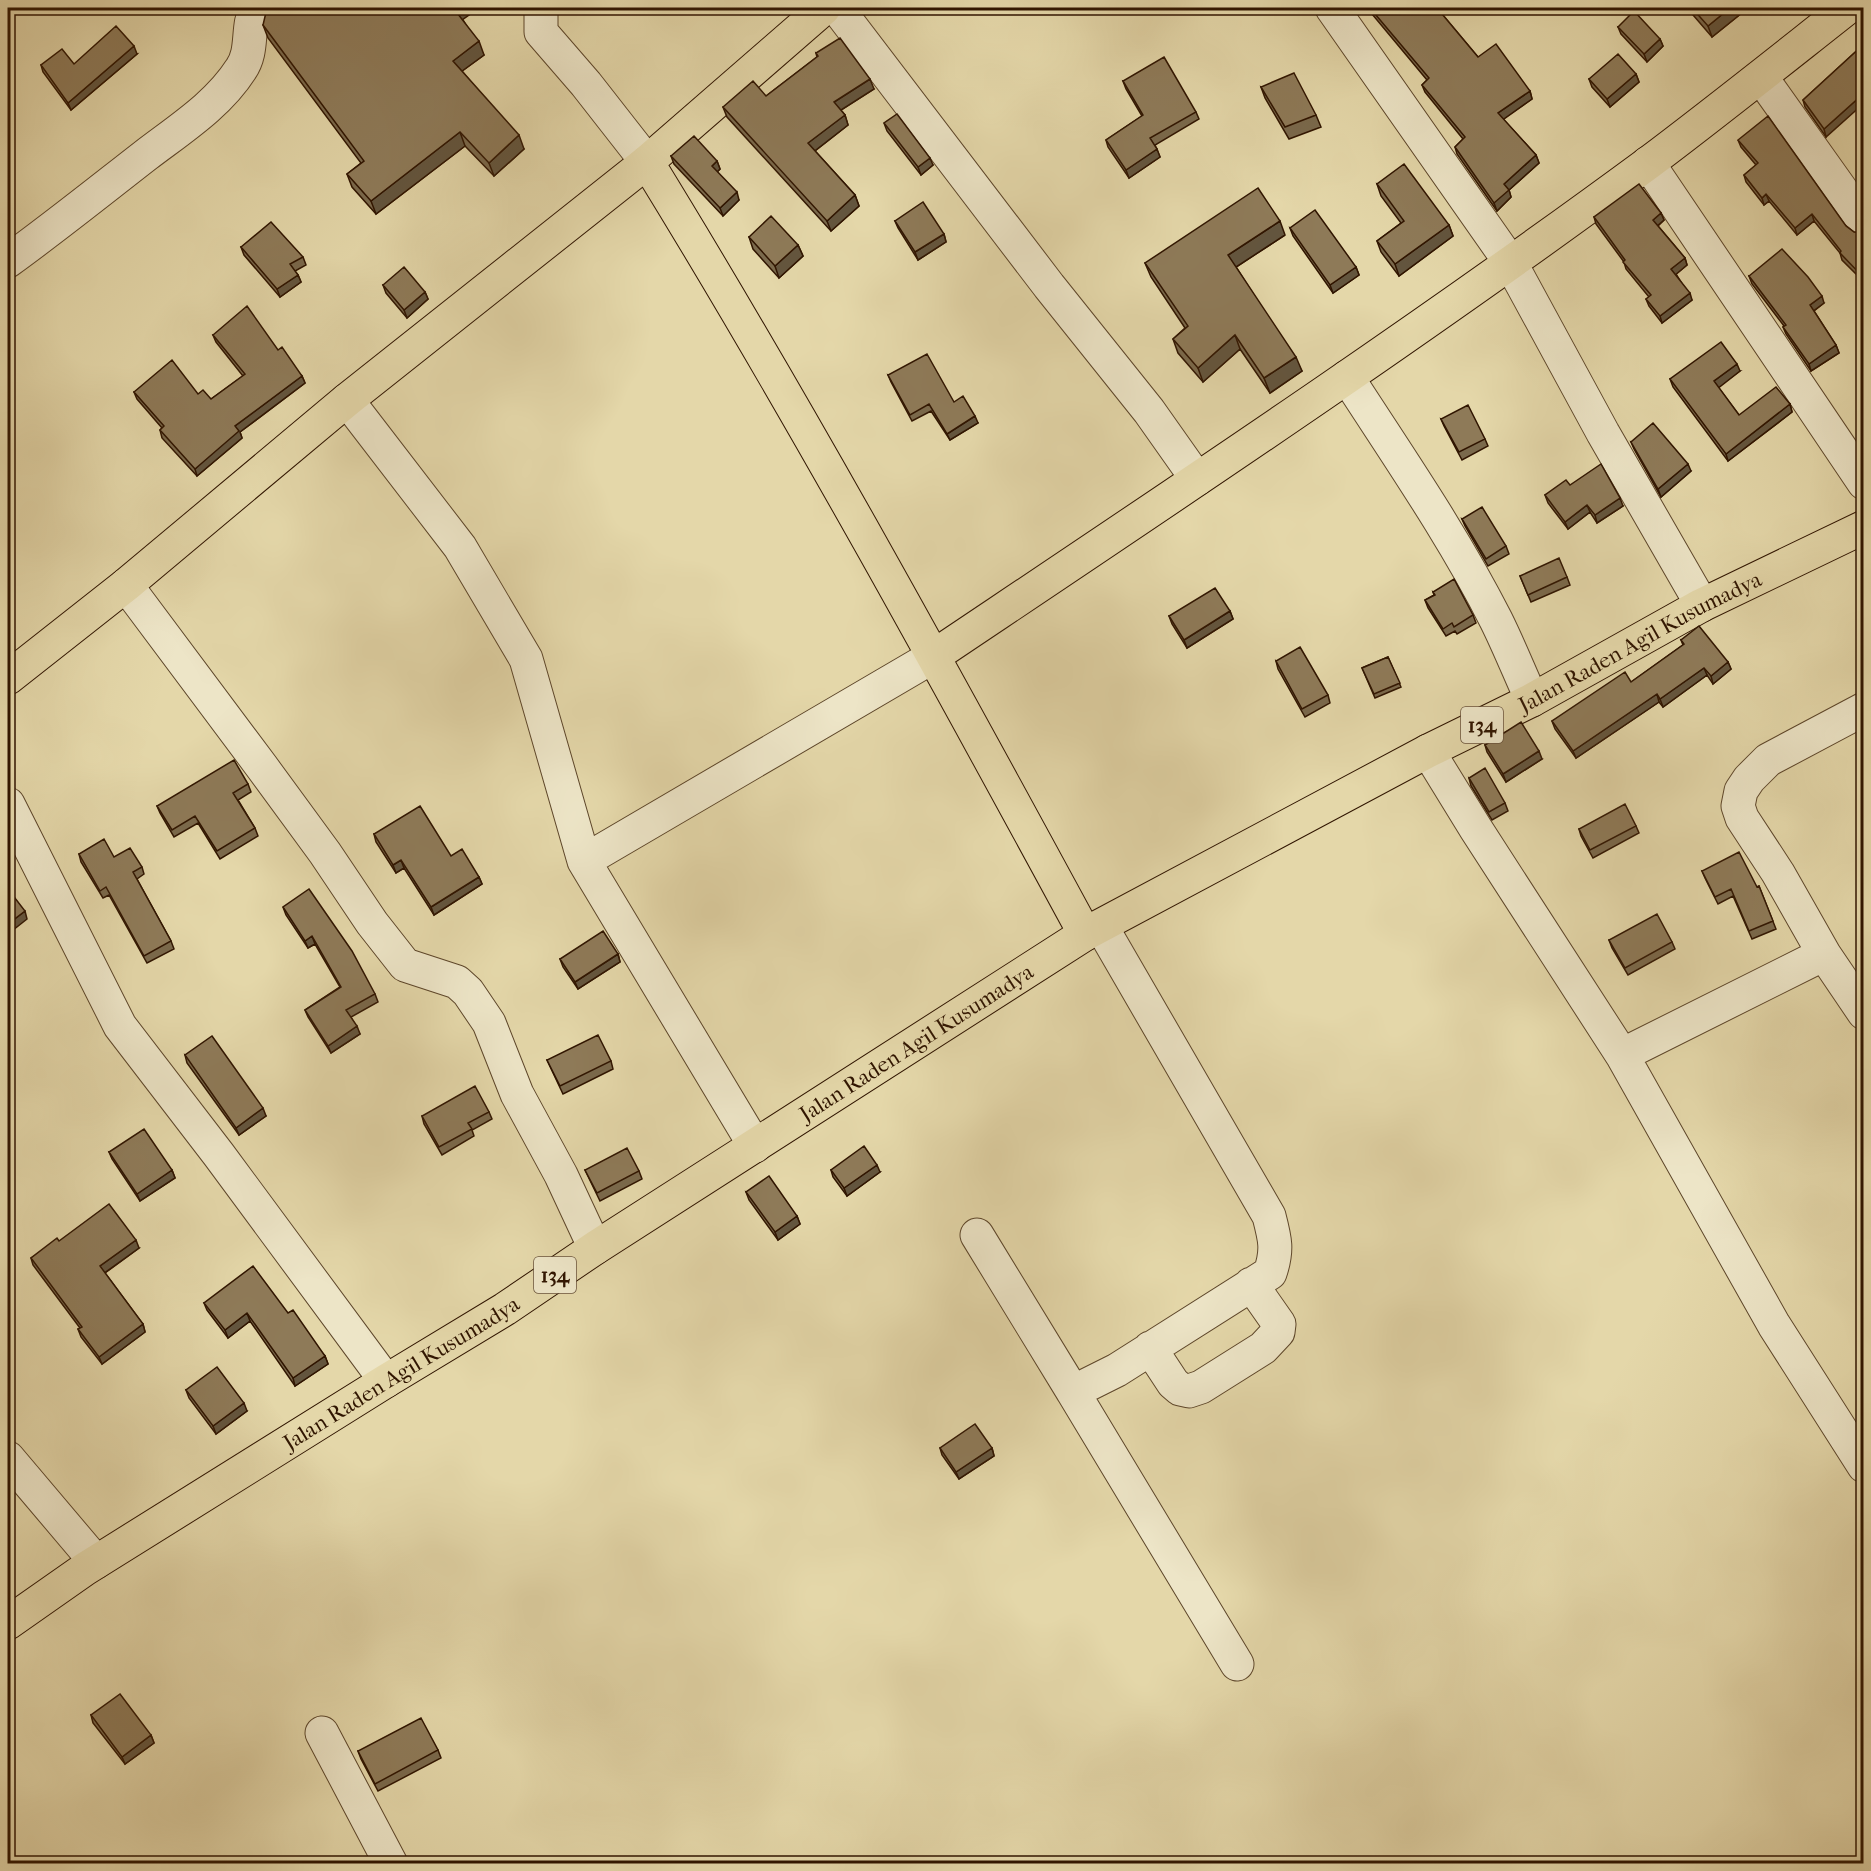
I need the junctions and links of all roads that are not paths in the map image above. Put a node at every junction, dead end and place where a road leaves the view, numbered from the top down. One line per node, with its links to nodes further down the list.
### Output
1 (256, 8): 11 (street)
2 (541, 8): 8 (street)
3 (824, 8): 8 (main road)
4 (837, 8): 15 (street)
5 (1332, 8): 12 (street)
6 (1832, 12): 7 (main road)
7 (1761, 76): 9 (main road); 10 (street)
8 (647, 162): 14 (main road); 20 (main road)
9 (1648, 163): 12 (main road); 16 (street)
10 (1863, 222)
11 (8, 261)
12 (1510, 262): 13 (main road); 19 (street)
13 (1347, 376): 15 (main road); 22 (street)
14 (347, 400): 18 (main road); 26 (street)
15 (1197, 479): 20 (main road)
16 (1863, 483)
17 (1863, 527): 19 (main road, Jalan Raden Agil Kusumadya / 134)
18 (126, 585): 21 (main road); 33 (street)
19 (1702, 605): 22 (main road, Jalan Raden Agil Kusumadya / 134)
20 (934, 656): 26 (street); 27 (main road)
21 (8, 678)
22 (1532, 700): 24 (main road, Jalan Raden Agil Kusumadya / 134)
23 (1863, 709): 28 (street)
24 (1428, 751): 27 (main road, Jalan Raden Agil Kusumadya / 134); 30 (street)
25 (8, 804): 36 (street)
26 (584, 861): 31 (street)
27 (1093, 930): 31 (main road, Jalan Raden Agil Kusumadya / 134); 34 (street)
28 (1824, 954): 29 (street); 30 (street)
29 (1863, 1013)
30 (1622, 1055): 39 (street)
31 (755, 1146): 33 (main road, Jalan Raden Agil Kusumadya / 134)
32 (977, 1235): 37 (street)
33 (595, 1248): 36 (main road, Jalan Raden Agil Kusumadya / 134)
34 (1251, 1284): 35 (street); 35 (street)
35 (1150, 1348): 37 (street)
36 (386, 1381): 40 (main road, Jalan Raden Agil Kusumadya / 134)
37 (1073, 1392): 42 (street)
38 (8, 1458): 40 (street)
39 (1863, 1466)
40 (96, 1563): 41 (main road, Jalan Raden Agil Kusumadya / 134)
41 (8, 1623)
42 (1237, 1664)
43 (322, 1732): 44 (street)
44 (391, 1863)

